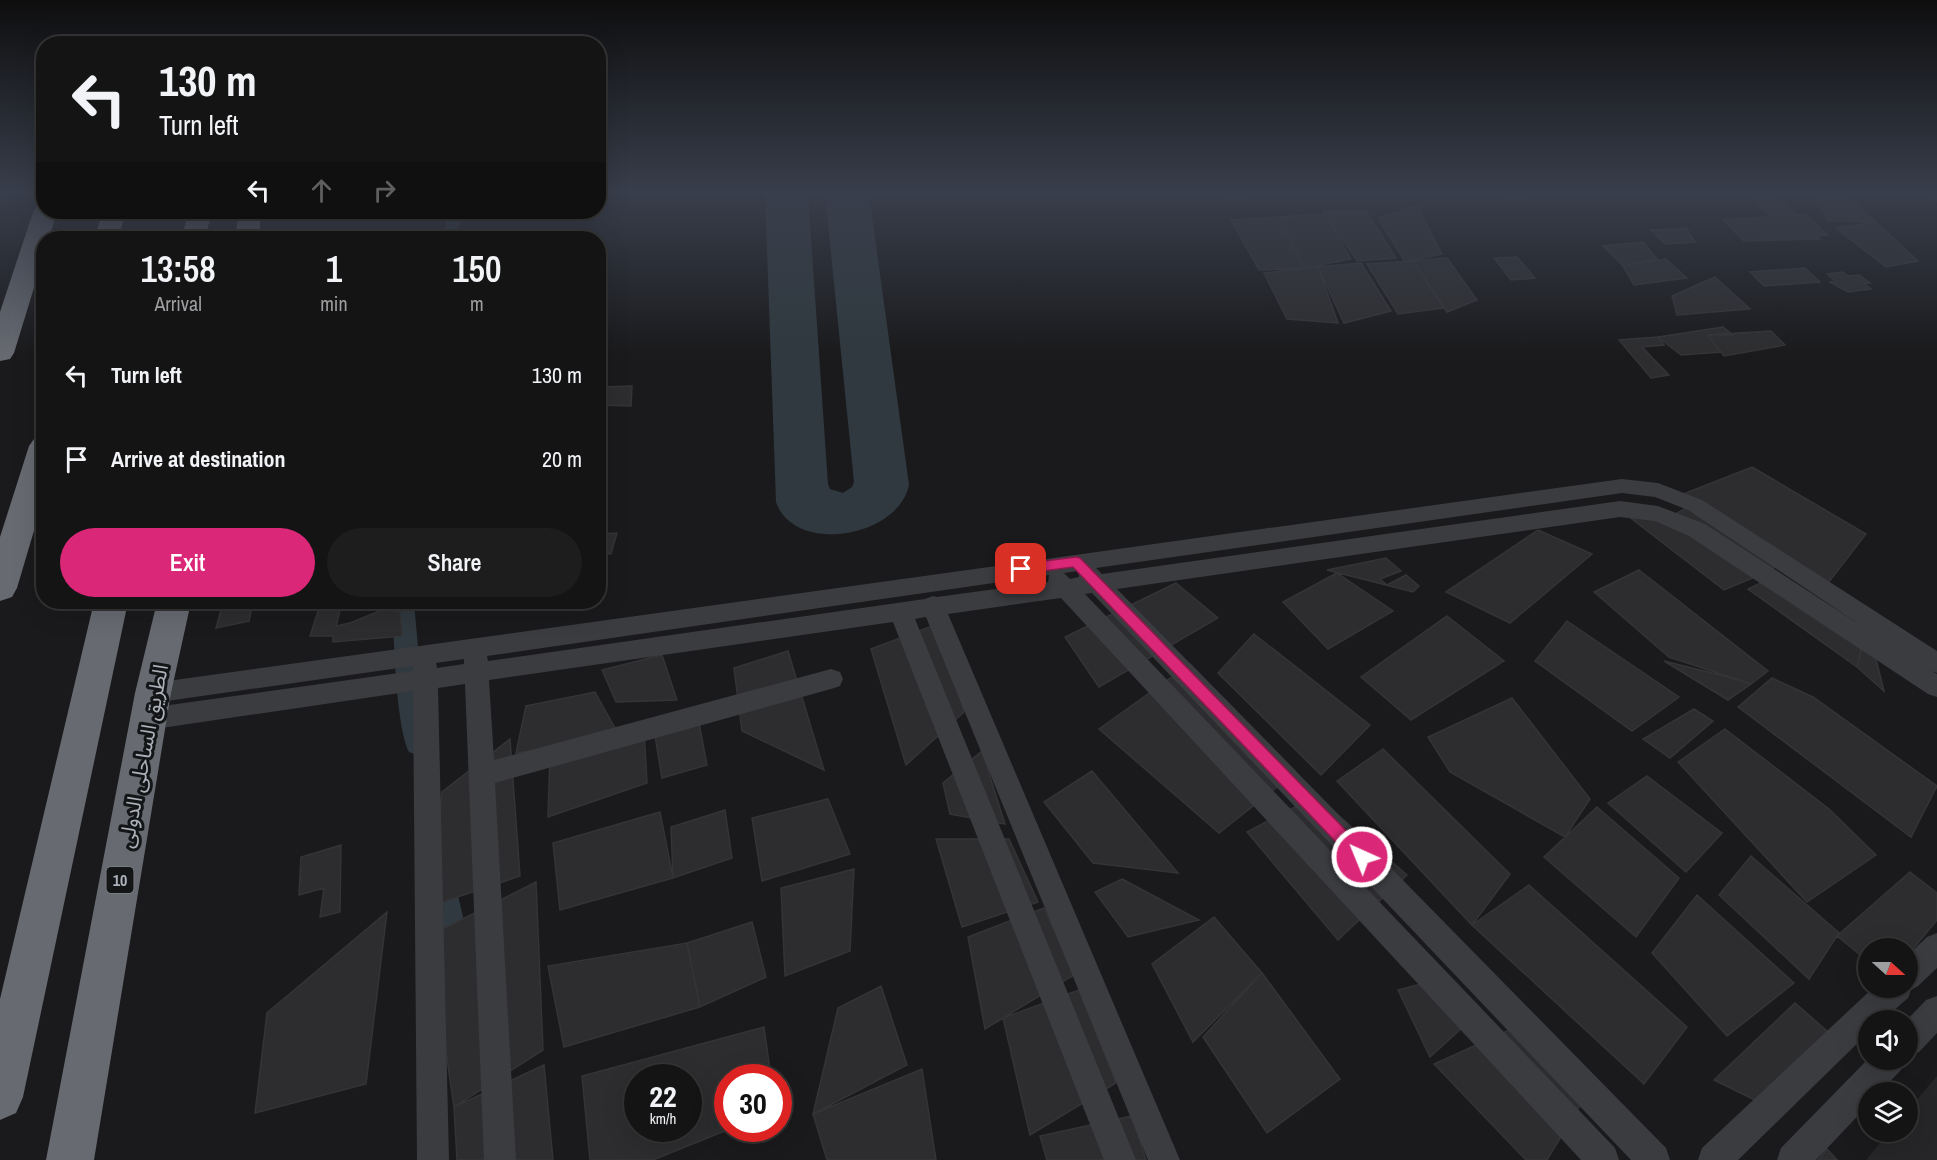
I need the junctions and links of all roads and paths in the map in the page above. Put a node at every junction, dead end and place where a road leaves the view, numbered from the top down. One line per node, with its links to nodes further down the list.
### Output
1 (34, 248): 2 (highway)
2 (0, 353)
3 (36, 472): 8 (highway)
4 (1076, 562): 5 (street); 6 (street); 14 (street)
5 (1045, 566): 7 (street); 13 (street)
6 (1096, 582): 7 (street); 17 (street); 26 (street)
7 (1065, 587): 9 (street); 27 (street)
8 (0, 588)
9 (933, 605): 12 (street); 33 (street)
10 (109, 609): 28 (highway)
11 (172, 609): 18 (highway, الطريق الساحلى الدولى / 10)
12 (900, 611): 13 (street); 32 (street)
13 (476, 660): 15 (street); 19 (street)
14 (1937, 663)
15 (425, 667): 18 (street); 30 (street)
16 (831, 680): 19 (street)
17 (1937, 687)
18 (150, 706): 29 (highway, الطريق الساحلى الدولى / 10)
19 (481, 775): 31 (street)
20 (1937, 947): 21 (street)
21 (1918, 966)
22 (1885, 998): 36 (street)
23 (1937, 1011): 24 (street)
24 (1918, 1031)
25 (1879, 1070): 37 (street)
26 (1577, 1081): 27 (street); 35 (street)
27 (1541, 1094): 34 (street)
28 (0, 1097)
29 (70, 1160)
30 (433, 1160)
31 (500, 1160)
32 (1120, 1160)
33 (1164, 1160)
34 (1603, 1160)
35 (1654, 1160)
36 (1714, 1160)
37 (1793, 1160)

